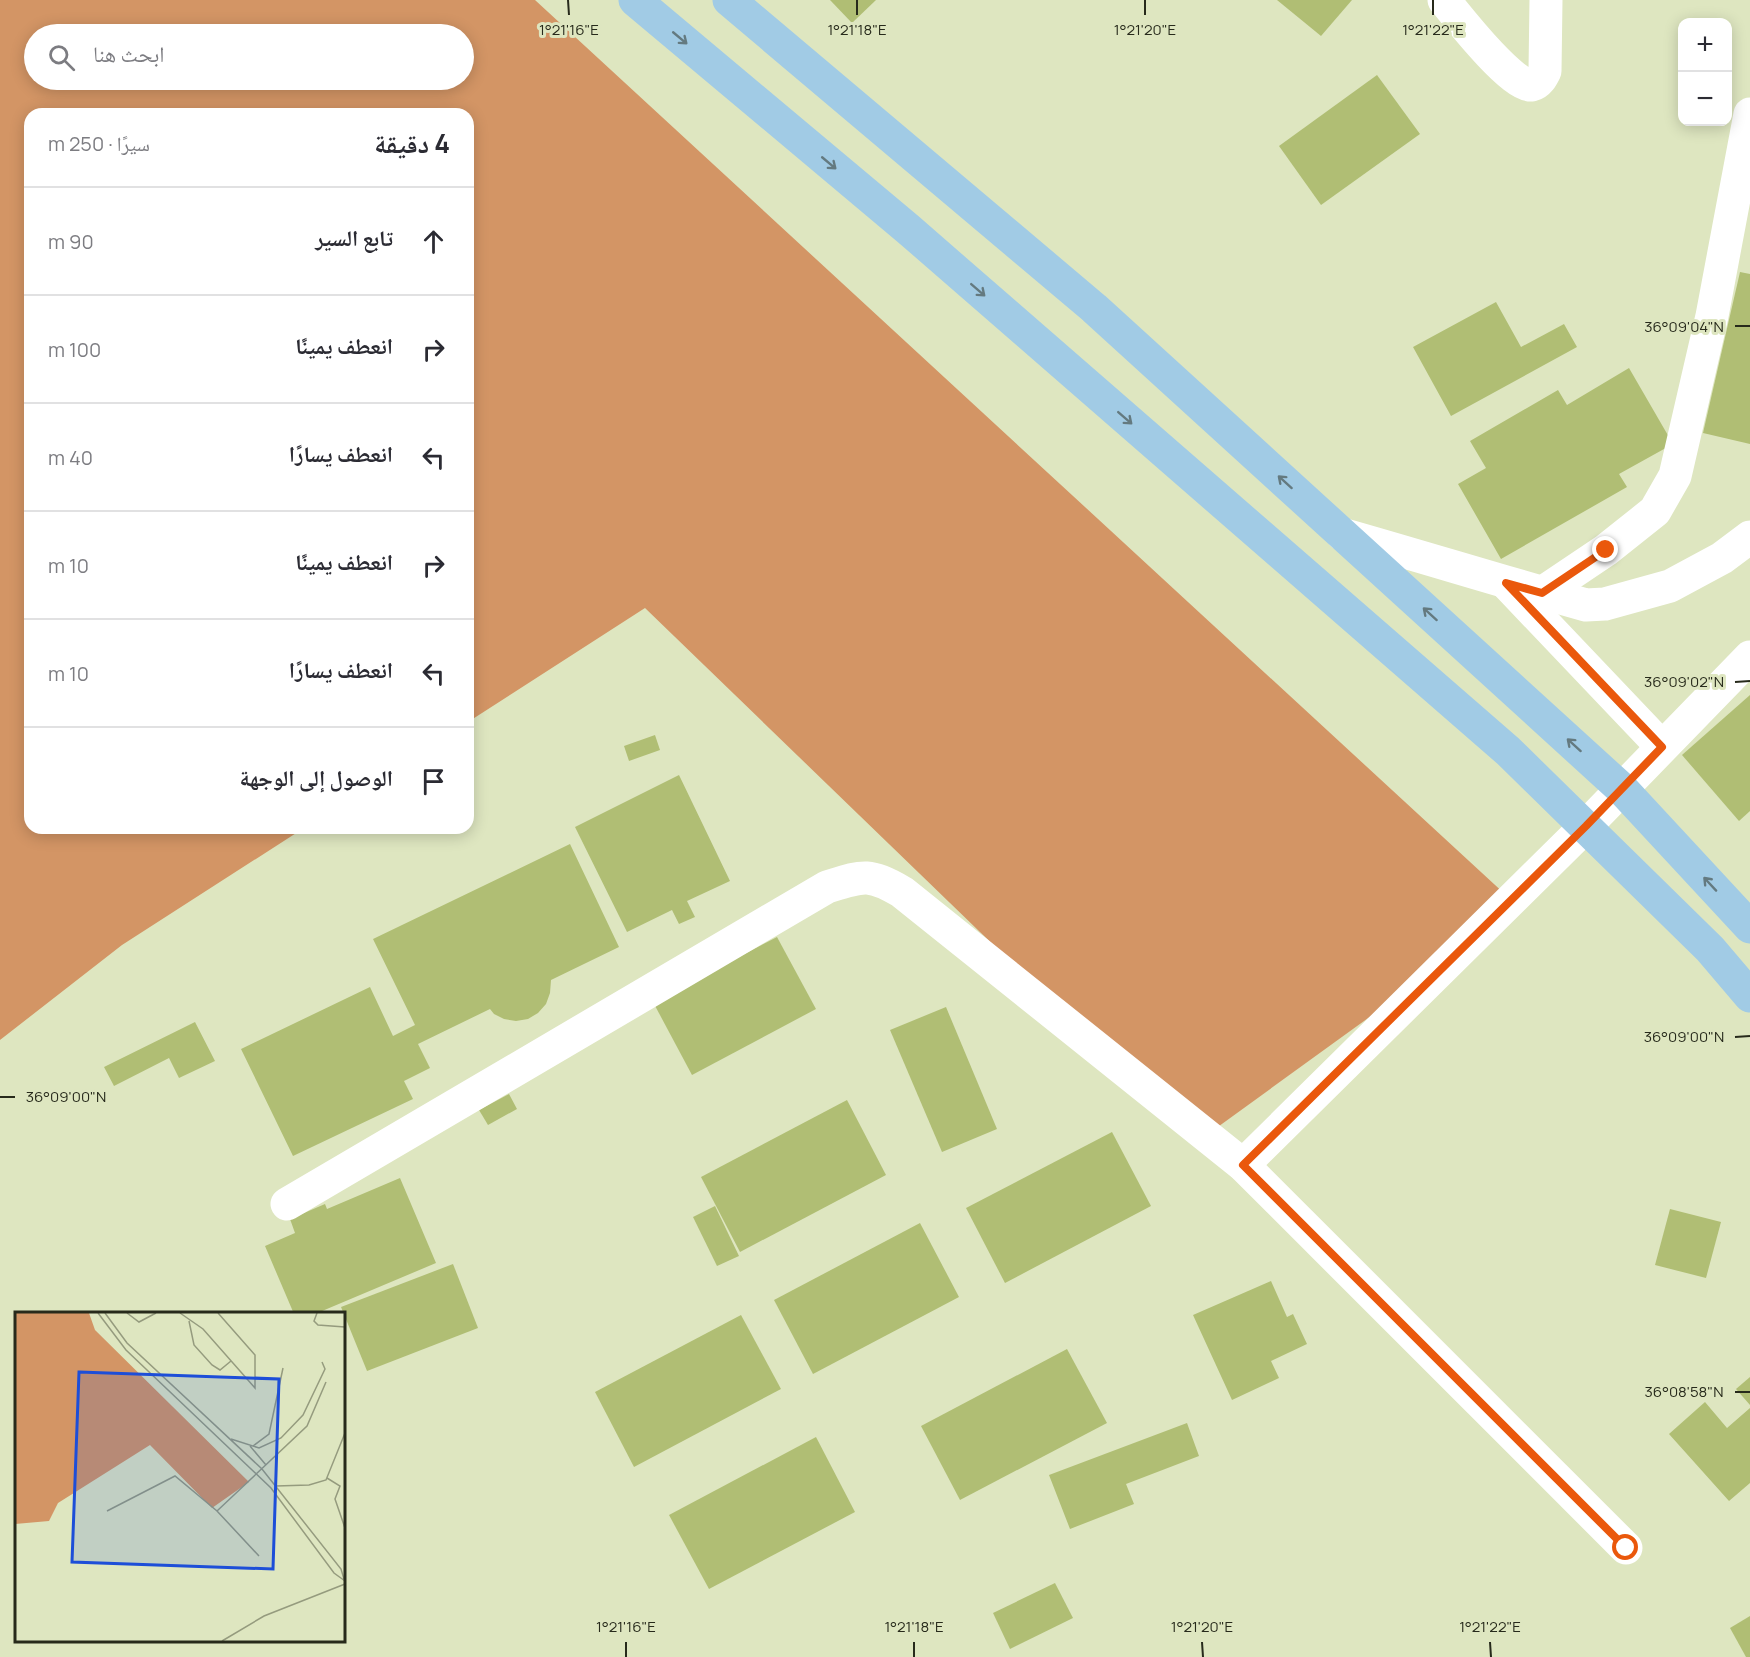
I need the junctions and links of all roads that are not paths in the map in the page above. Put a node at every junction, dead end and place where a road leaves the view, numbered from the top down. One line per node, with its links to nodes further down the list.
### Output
1 (635, 0): 13 (main road, one-way to 13)
2 (729, 0): 6 (main road, one-way to 2)
3 (1444, 0): 4 (street)
4 (1546, 0)
5 (1750, 114): 9 (street)
6 (1342, 534): 8 (street); 12 (main road, one-way to 6)
7 (1750, 537): 9 (street)
8 (1506, 583): 9 (street); 11 (street)
9 (1542, 593)
10 (1750, 657): 11 (street)
11 (1662, 747): 12 (street)
12 (1622, 789): 13 (street); 14 (main road, one-way to 12)
13 (1586, 826): 15 (main road); 16 (street)
14 (1750, 927)
15 (1750, 996)
16 (1243, 1165): 17 (street); 18 (street)
17 (287, 1204)
18 (1626, 1548)

